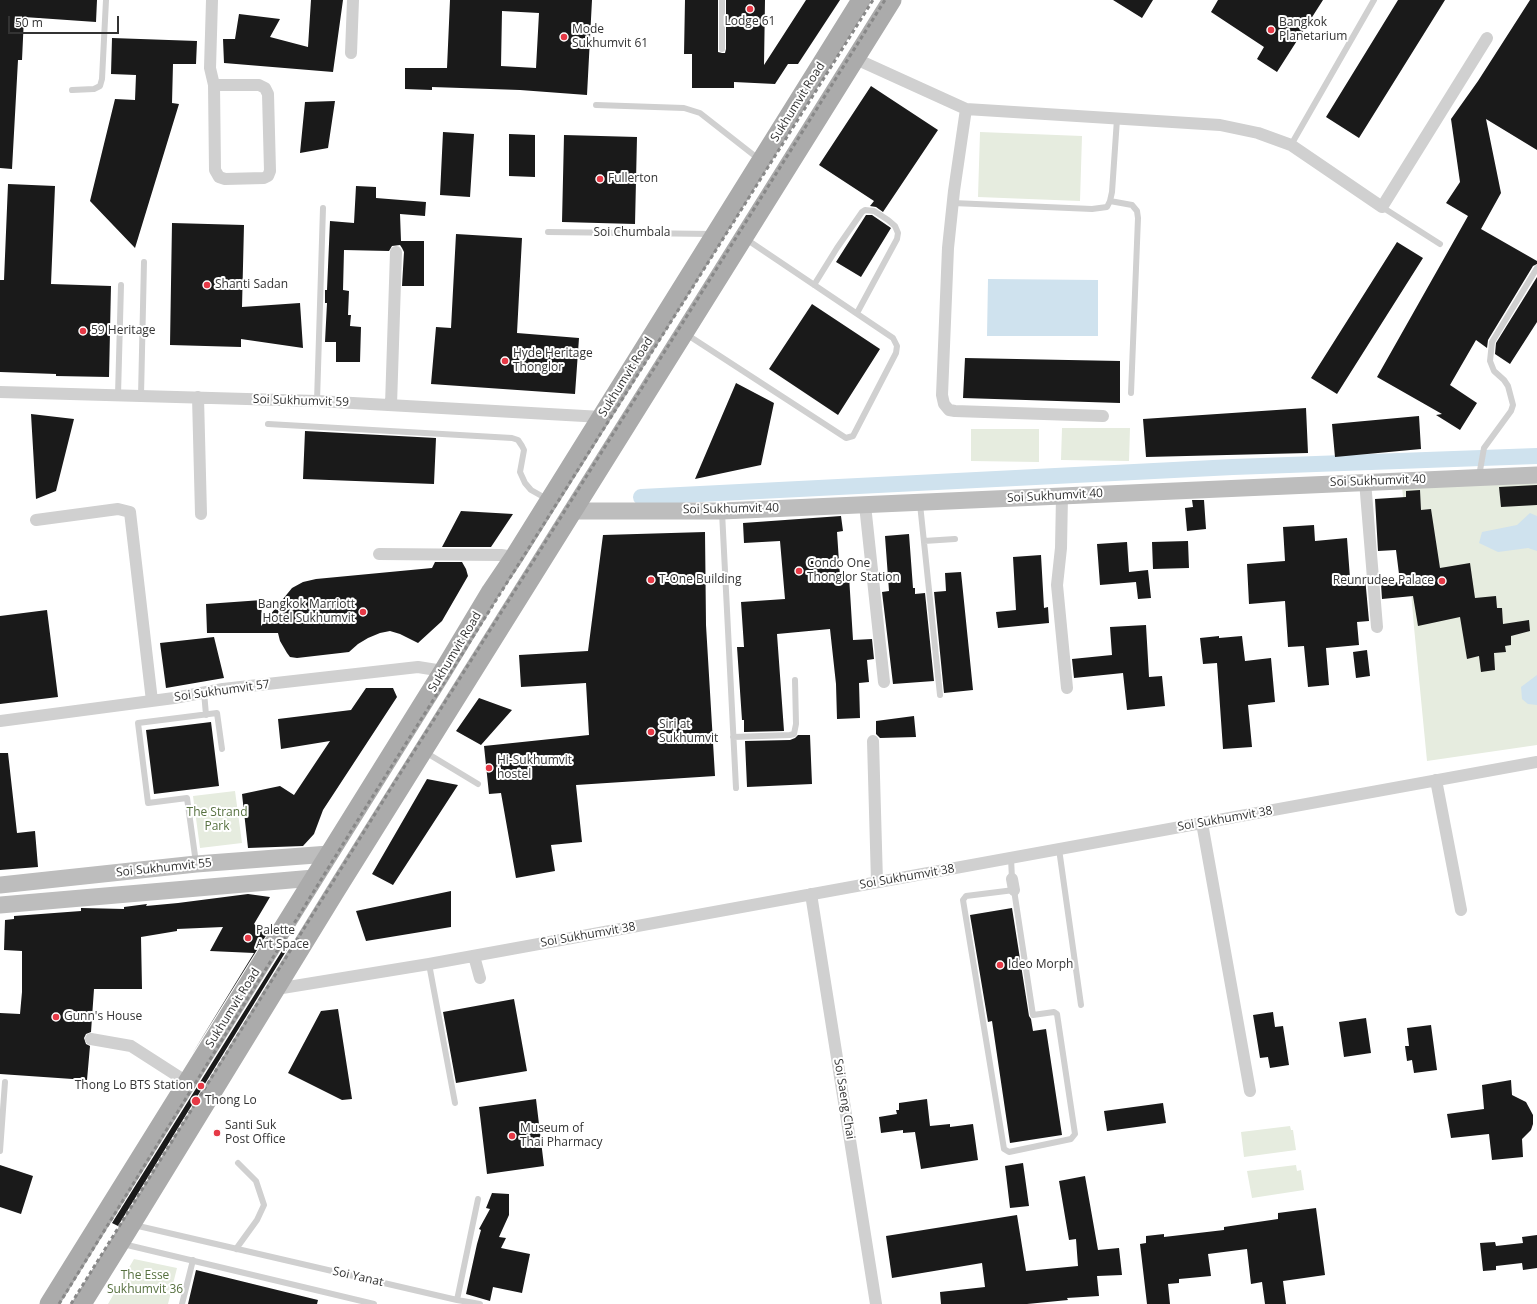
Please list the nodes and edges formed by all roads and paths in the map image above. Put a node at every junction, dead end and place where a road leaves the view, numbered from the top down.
1 (106, 0) edge
2 (212, 0) edge
3 (352, 0) edge
4 (722, 0) edge
5 (861, 0) edge
6 (1374, 0) edge
7 (891, 1) edge
8 (1487, 38) dead end
9 (722, 49) dead end
10 (351, 53) dead end
11 (856, 59) junction
12 (214, 85) junction
13 (72, 90) dead end
14 (596, 104) dead end
15 (966, 109) junction
16 (1117, 119) junction
17 (1291, 144) junction
18 (761, 161) junction
19 (1110, 201) junction
20 (952, 203) junction
21 (1382, 207) junction
22 (323, 208) dead end
23 (548, 232) dead end
24 (715, 234) junction
25 (744, 237) junction
26 (1440, 244) dead end
27 (396, 252) dead end
28 (144, 262) dead end
29 (1537, 268) edge
30 (814, 284) junction
31 (121, 285) dead end
32 (856, 313) junction
33 (685, 333) junction
34 (0, 392) edge
35 (1131, 393) dead end
36 (118, 395) junction
37 (141, 396) junction
38 (198, 397) junction
39 (317, 401) junction
40 (391, 405) junction
41 (1103, 416) dead end
42 (602, 417) junction
43 (268, 424) dead end
44 (1537, 475) edge
45 (1479, 476) junction
46 (1365, 482) junction
47 (1062, 496) junction
48 (550, 500) junction
49 (919, 502) junction
50 (866, 505) junction
51 (722, 510) junction
52 (572, 511) junction
53 (200, 514) dead end
54 (36, 520) dead end
55 (955, 539) dead end
56 (924, 541) junction
57 (379, 554) dead end
58 (514, 557) junction
59 (1377, 626) dead end
60 (444, 671) junction
61 (795, 680) dead end
62 (884, 682) dead end
63 (1067, 688) dead end
64 (204, 692) junction
65 (940, 695) dead end
66 (152, 701) junction
67 (206, 715) junction
68 (0, 721) edge
69 (734, 737) junction
70 (873, 741) dead end
71 (222, 749) dead end
72 (424, 751) junction
73 (1537, 762) edge
74 (1436, 780) junction
75 (478, 784) dead end
76 (736, 788) dead end
77 (1202, 823) junction
78 (1060, 849) junction
79 (329, 854) junction
80 (1011, 858) junction
81 (196, 864) junction
82 (352, 865) junction
83 (314, 878) junction
84 (877, 882) junction
85 (1013, 884) junction
86 (0, 885) edge
87 (335, 892) junction
88 (812, 894) junction
89 (0, 905) edge
90 (1461, 910) dead end
91 (474, 956) junction
92 (429, 964) junction
93 (480, 978) dead end
94 (276, 989) junction
95 (1081, 1005) dead end
96 (91, 1039) dead end
97 (5, 1082) dead end
98 (187, 1082) junction
99 (1250, 1091) dead end
100 (455, 1103) dead end
101 (0, 1151) edge
102 (238, 1163) dead end
103 (478, 1198) dead end
104 (131, 1224) junction
105 (120, 1243) junction
106 (236, 1249) junction
107 (193, 1260) junction
108 (457, 1300) junction
109 (49, 1304) edge
110 (82, 1304) edge
111 (182, 1304) edge
112 (374, 1304) edge
113 (480, 1304) edge
114 (876, 1304) edge

1 - 13 lane
2 - 12 street
3 - 10 street
4 - 9 lane
5 - 18 main road, Sukhumvit Road
6 - 17 lane
7 - 11 main road, Sukhumvit Road
8 - 21 street
11 - 15 street
11 - 25 main road, Sukhumvit Road
12 - 12 street
14 - 18 lane
15 - 16 street
15 - 20 street
16 - 17 street
16 - 19 lane
17 - 21 street
18 - 24 main road, Sukhumvit Road
19 - 20 lane
19 - 35 lane
20 - 41 street
21 - 26 lane
22 - 39 lane
23 - 24 lane, Soi Chumbala
24 - 42 main road, Sukhumvit Road
25 - 30 lane
25 - 33 main road, Sukhumvit Road
27 - 40 street
28 - 37 lane
29 - 45 lane
30 - 32 lane
30 - 32 lane
31 - 36 lane
32 - 33 lane
33 - 52 main road, Sukhumvit Road
34 - 36 street, Soi Sukhumvit 59
36 - 37 street, Soi Sukhumvit 59
37 - 38 street, Soi Sukhumvit 59
38 - 39 street, Soi Sukhumvit 59
38 - 53 street
39 - 40 street, Soi Sukhumvit 59
40 - 42 street, Soi Sukhumvit 59
42 - 48 main road, Sukhumvit Road
43 - 48 lane
44 - 45 street, Soi Sukhumvit 40
45 - 46 street, Soi Sukhumvit 40
46 - 47 street, Soi Sukhumvit 40
46 - 59 street
47 - 49 street, Soi Sukhumvit 40
47 - 63 street
48 - 52 main road
48 - 58 main road, Sukhumvit Road
49 - 50 street, Soi Sukhumvit 40
49 - 56 lane
50 - 51 street, Soi Sukhumvit 40
50 - 62 street
51 - 52 street, Soi Sukhumvit 40
51 - 69 lane
52 - 72 main road, Sukhumvit Road
54 - 66 street
55 - 56 lane
56 - 65 lane
57 - 58 street
58 - 60 main road, Sukhumvit Road
60 - 64 street, Soi Sukhumvit 57
60 - 79 main road, Sukhumvit Road
61 - 69 lane
64 - 66 street, Soi Sukhumvit 57
64 - 67 lane
66 - 68 street, Soi Sukhumvit 57
67 - 71 lane
67 - 81 lane
69 - 76 lane
70 - 84 street
72 - 75 lane
72 - 82 main road, Sukhumvit Road
73 - 74 street, Soi Sukhumvit 38
74 - 77 street, Soi Sukhumvit 38
74 - 90 street
77 - 78 street, Soi Sukhumvit 38
77 - 99 street
78 - 80 street, Soi Sukhumvit 38
78 - 95 lane
79 - 81 street, Soi Sukhumvit 55
79 - 82 main road
79 - 83 main road, Sukhumvit Road
80 - 84 street, Soi Sukhumvit 38
80 - 85 lane
81 - 86 street, Soi Sukhumvit 55
82 - 87 main road, Sukhumvit Road
83 - 87 main road
83 - 89 street, Soi Sukhumvit 55
83 - 98 main road, Sukhumvit Road
84 - 88 street, Soi Sukhumvit 38
85 - 85 lane
87 - 94 main road, Sukhumvit Road
88 - 91 street, Soi Sukhumvit 38
88 - 114 street, Soi Saeng Chai
91 - 92 street, Soi Sukhumvit 38
91 - 93 street
92 - 94 street, Soi Sukhumvit 38
92 - 100 lane
94 - 104 main road, Sukhumvit Road
96 - 98 street
97 - 101 lane
98 - 109 main road, Sukhumvit Road
102 - 106 lane
103 - 108 lane
104 - 105 main road, Sukhumvit Road
104 - 106 lane, Soi Yanat
105 - 107 lane
105 - 110 main road, Sukhumvit Road
106 - 108 lane, Soi Yanat
107 - 111 lane
107 - 112 lane
108 - 113 lane, Soi Yanat

